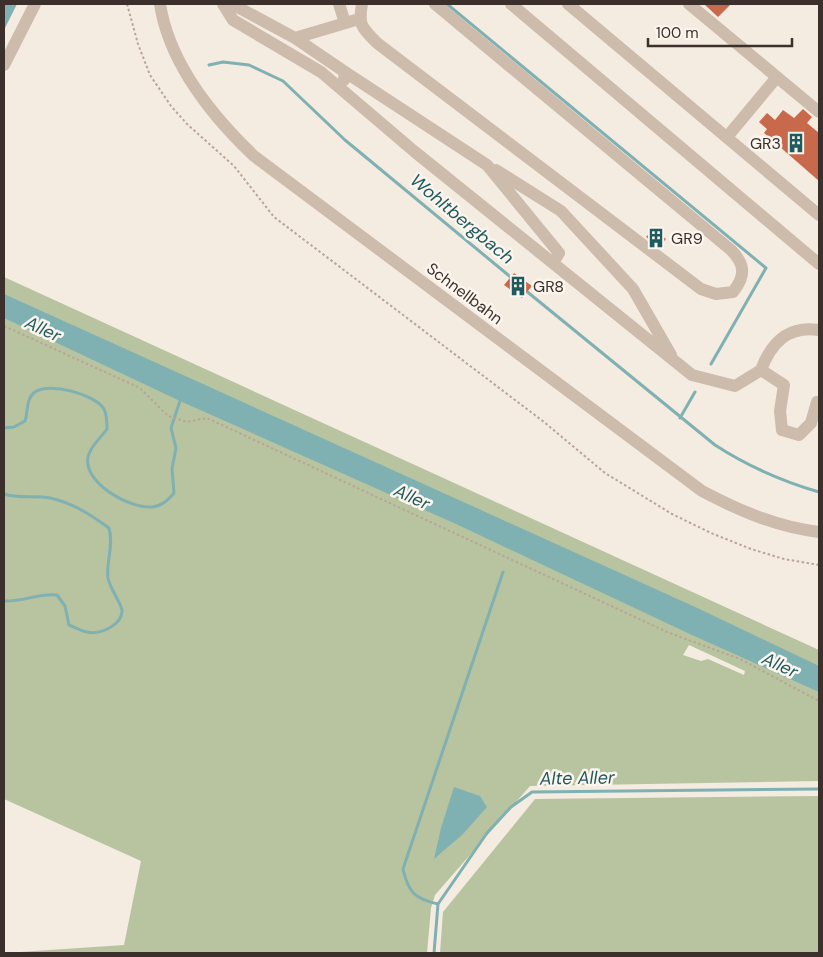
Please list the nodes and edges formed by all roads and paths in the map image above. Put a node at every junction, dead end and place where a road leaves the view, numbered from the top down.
1 (35, 4) edge
2 (127, 4) edge
3 (160, 4) edge
4 (223, 4) edge
5 (232, 4) edge
6 (339, 4) edge
7 (362, 4) edge
8 (435, 4) edge
9 (511, 4) edge
10 (568, 4) edge
11 (689, 4) edge
12 (359, 19) junction
13 (345, 23) junction
14 (295, 38) junction
15 (4, 65) edge
16 (345, 72) junction
17 (777, 77) junction
18 (343, 91) junction
19 (819, 112) edge
20 (726, 137) junction
21 (487, 165) junction
22 (819, 215) edge
23 (553, 263) junction
24 (819, 264) edge
25 (4, 326) edge
26 (819, 330) edge
27 (675, 362) junction
28 (761, 370) junction
29 (819, 402) edge
30 (819, 532) edge
31 (819, 564) edge
32 (819, 701) edge

1 - 15 street
2 - 31 path
3 - 30 street, Schnellbahn
4 - 18 street
5 - 14 street
6 - 13 street
7 - 12 street
8 - 12 street
9 - 24 street
10 - 20 street
11 - 17 street
12 - 13 street
13 - 14 street
14 - 16 street
16 - 18 street
16 - 21 street
17 - 19 street
17 - 20 street
18 - 23 street
20 - 22 street
21 - 23 street
21 - 27 street
23 - 27 street
25 - 32 path
26 - 28 street
27 - 28 street
28 - 29 street

